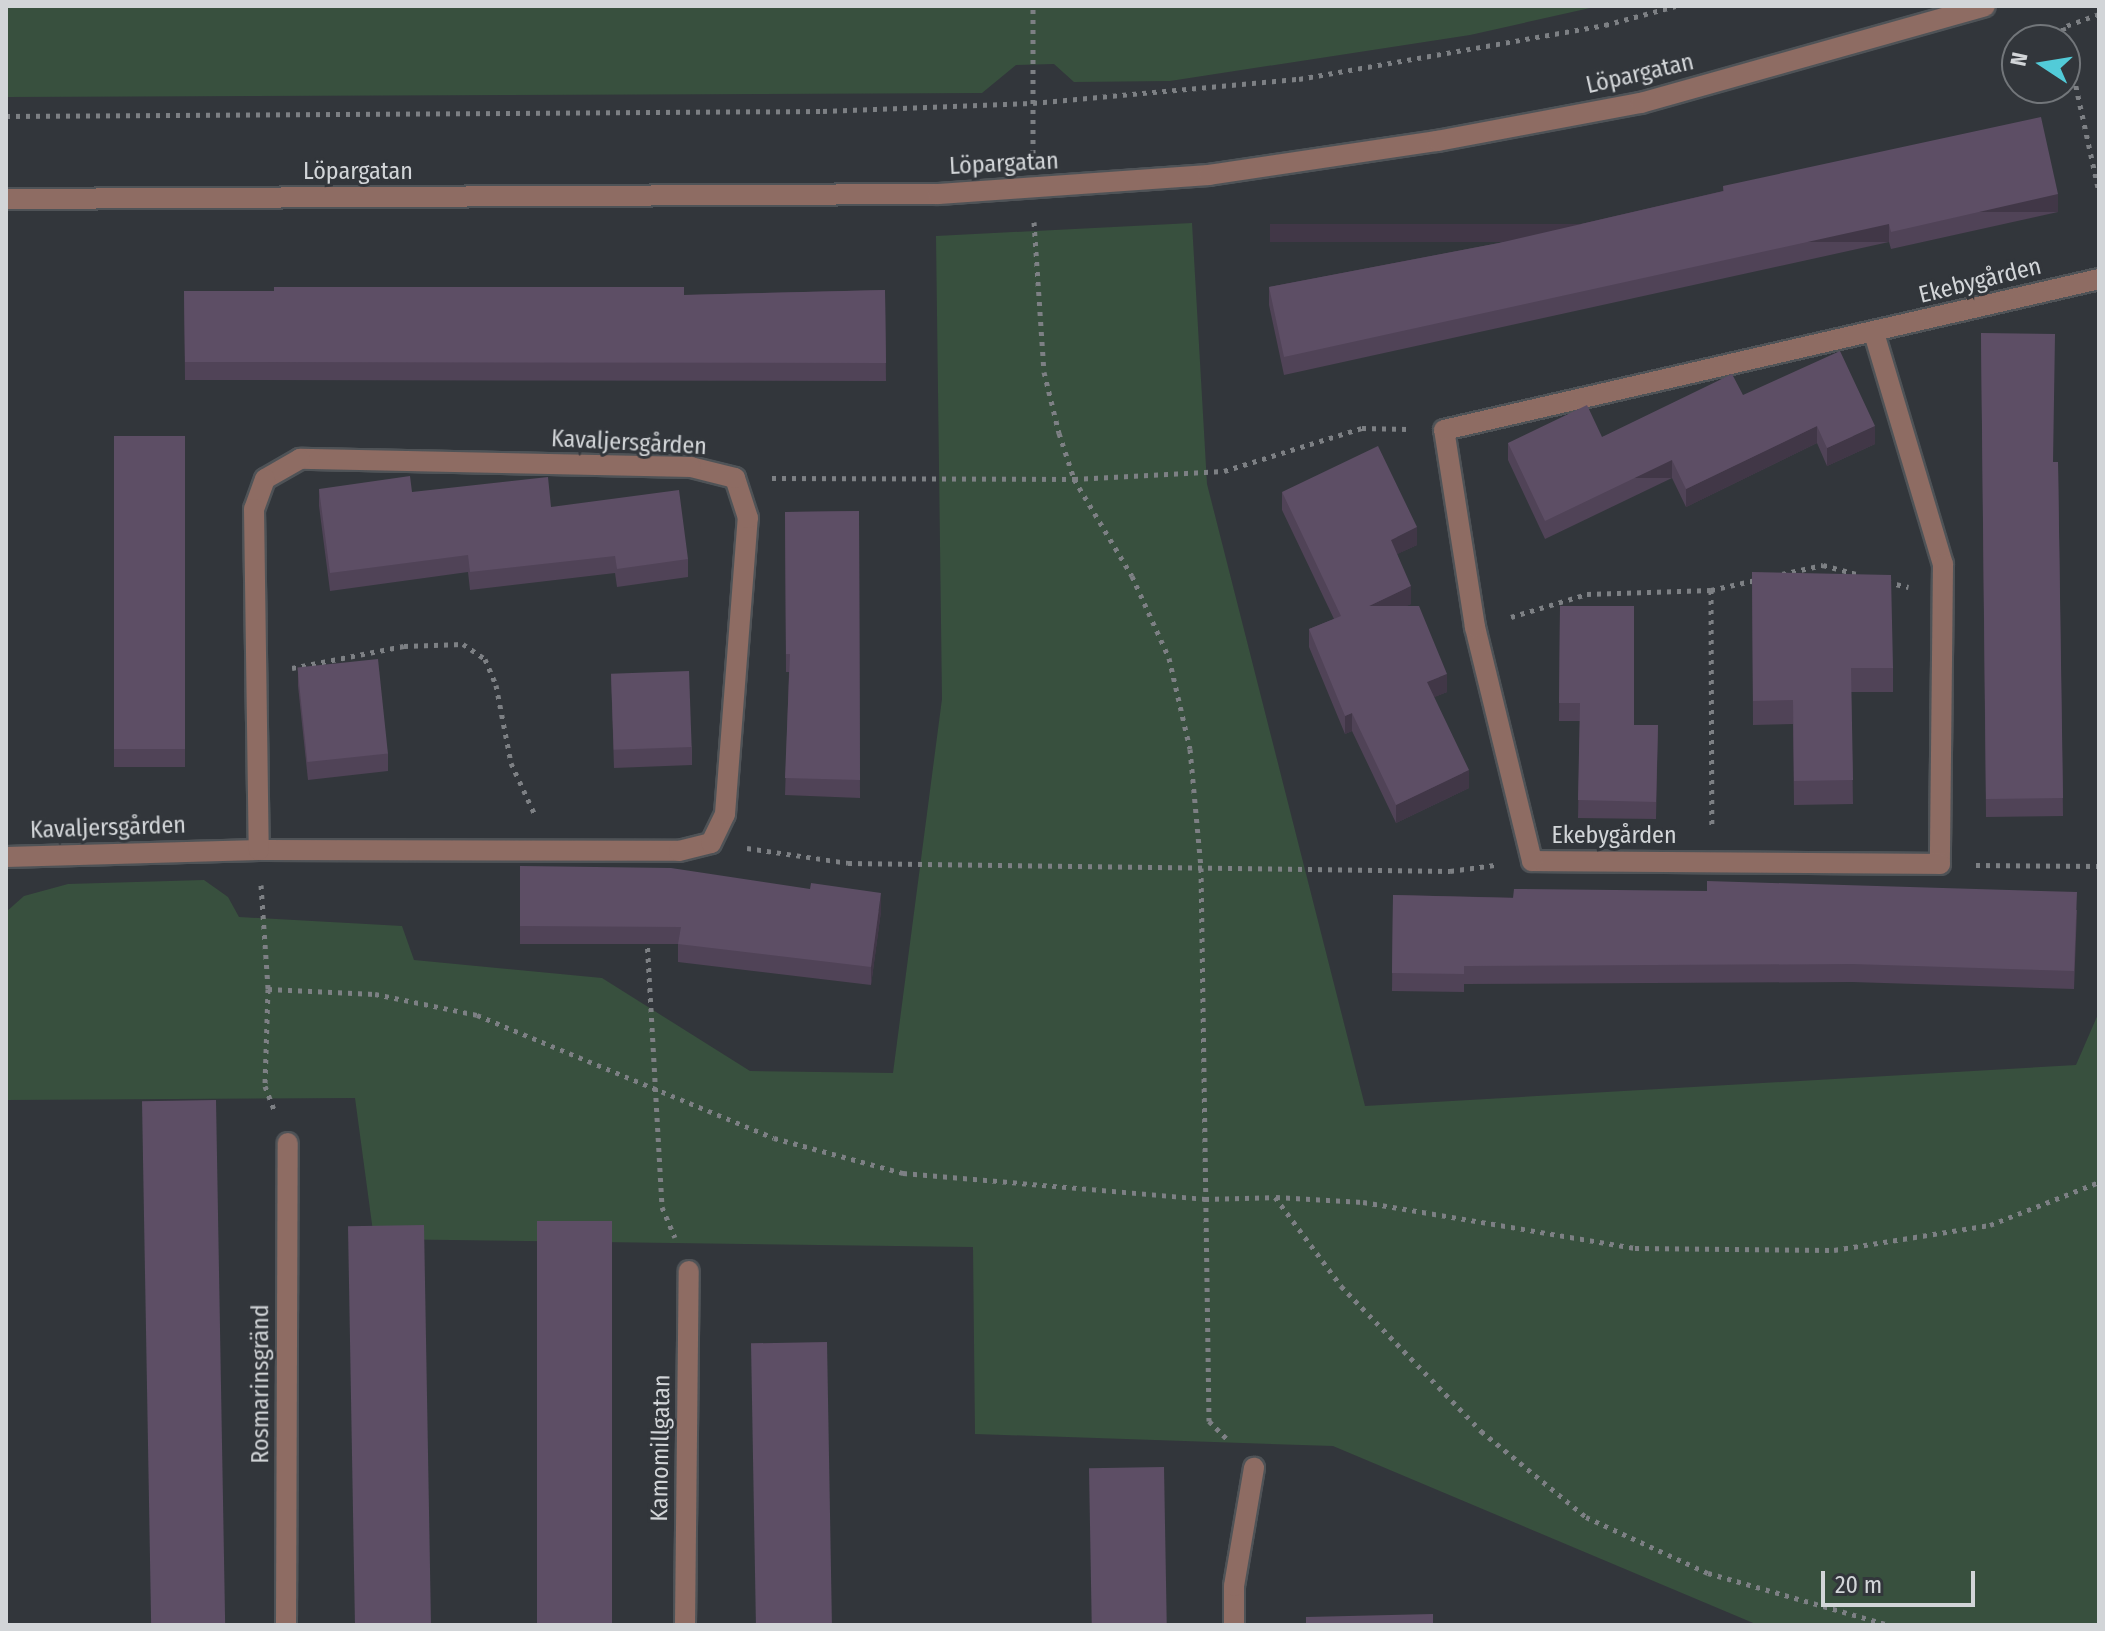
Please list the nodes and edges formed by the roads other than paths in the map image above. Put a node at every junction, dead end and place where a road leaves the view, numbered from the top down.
1 (1985, 6) edge
2 (6, 199) edge
3 (2099, 279) edge
4 (1874, 333) junction
5 (259, 850) junction
6 (6, 857) edge
7 (288, 1143) road end
8 (689, 1271) road end
9 (1254, 1468) road end
10 (286, 1625) edge
11 (685, 1625) edge
12 (1234, 1625) edge

1 - 2 street, Löpargatan
3 - 4 street, Ekebygården
4 - 4 street, Ekebygården
5 - 5 street, Kavaljersgården
5 - 6 street, Kavaljersgården
7 - 10 street, Rosmarinsgränd
8 - 11 street, Kamomillgatan
9 - 12 street

